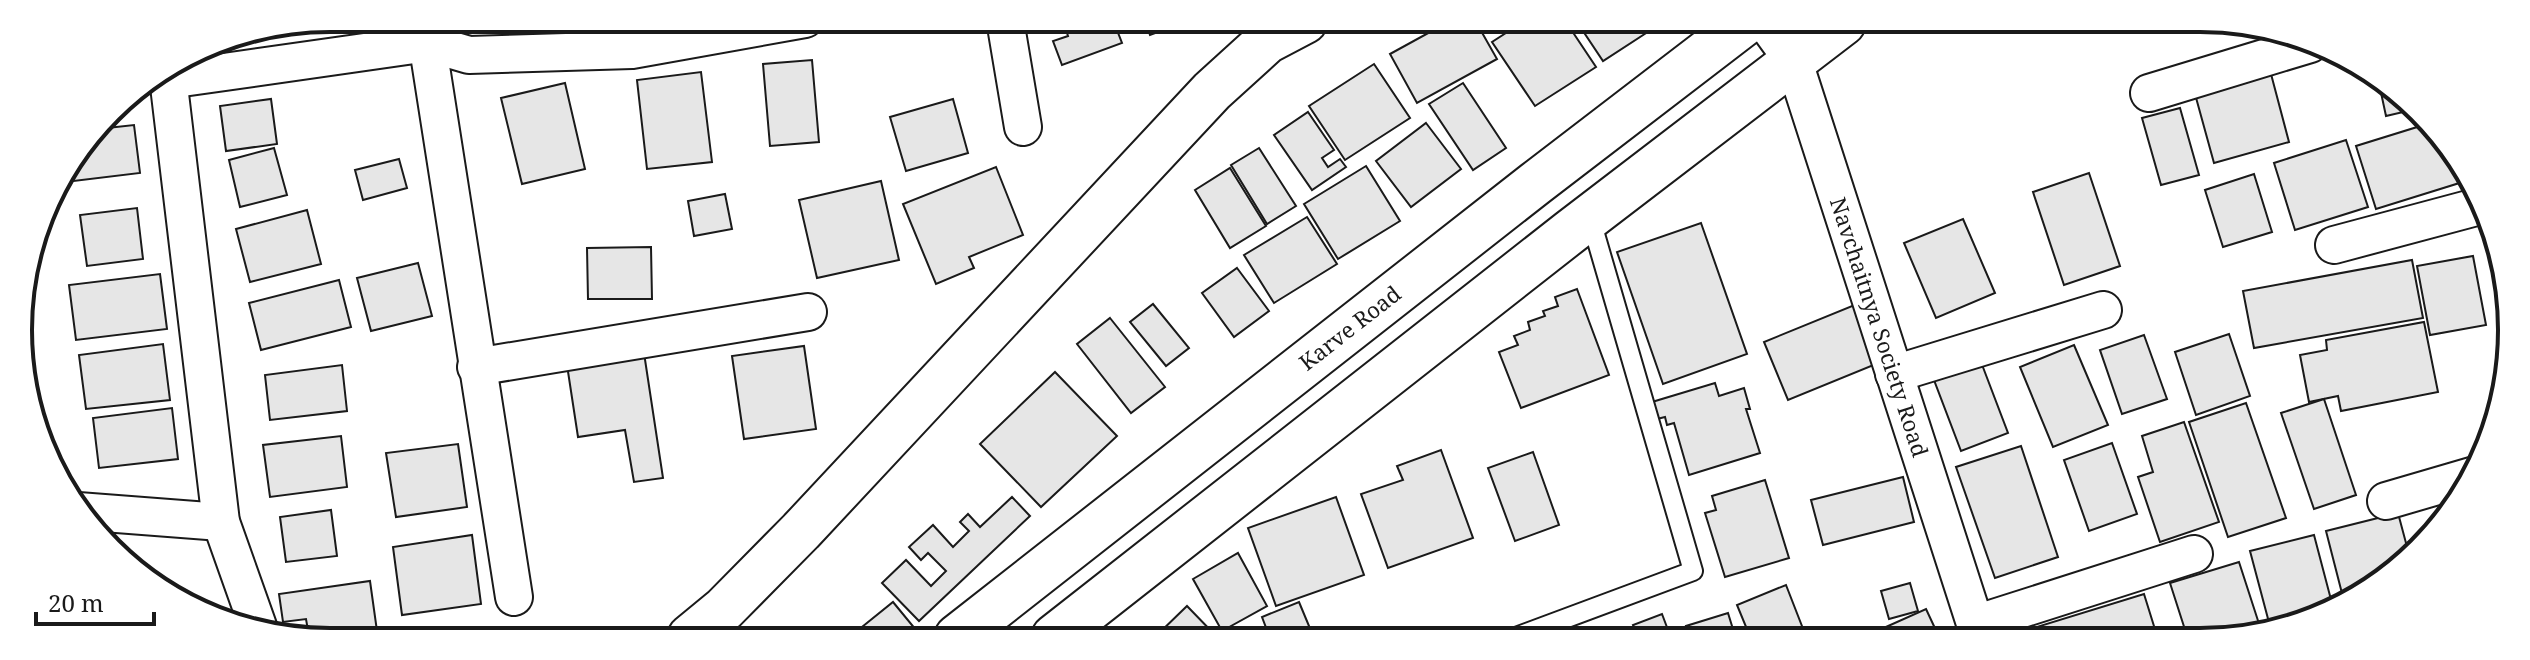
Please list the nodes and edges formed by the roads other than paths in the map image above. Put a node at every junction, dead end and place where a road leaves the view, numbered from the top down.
1 (413, 32) edge
2 (425, 32) edge
3 (429, 32) edge
4 (732, 32) edge
5 (1007, 32) edge
6 (1284, 32) edge
7 (1733, 32) edge
8 (1772, 32) edge
9 (1832, 32) edge
10 (2296, 48) edge
11 (1794, 62) junction
12 (182, 72) edge
13 (169, 79) edge
14 (2149, 93) dead end
15 (1023, 127) dead end
16 (2472, 208) edge
17 (1590, 217) junction
18 (2334, 245) dead end
19 (2103, 310) dead end
20 (808, 312) dead end
21 (476, 367) junction
22 (1894, 374) junction
23 (2457, 480) edge
24 (2386, 501) dead end
25 (95, 512) edge
26 (221, 522) junction
27 (2194, 554) dead end
28 (514, 597) dead end
29 (255, 618) edge
30 (701, 628) edge
31 (976, 628) edge
32 (1065, 628) edge
33 (1540, 628) edge
34 (1977, 628) edge
35 (1986, 628) edge

1 - 12 street
2 - 21 street
3 - 4 street
5 - 15 street
6 - 30 main road
7 - 31 main road, Karve Road
8 - 11 street, Navchaitnya Society Road
9 - 11 main road
10 - 14 street
11 - 17 main road
11 - 22 street, Navchaitnya Society Road
13 - 26 street
16 - 18 street
17 - 32 main road
17 - 33 lane
19 - 22 street
20 - 21 street
21 - 28 street
22 - 34 street, Navchaitnya Society Road
23 - 24 street
25 - 26 street
26 - 29 street
27 - 35 street

